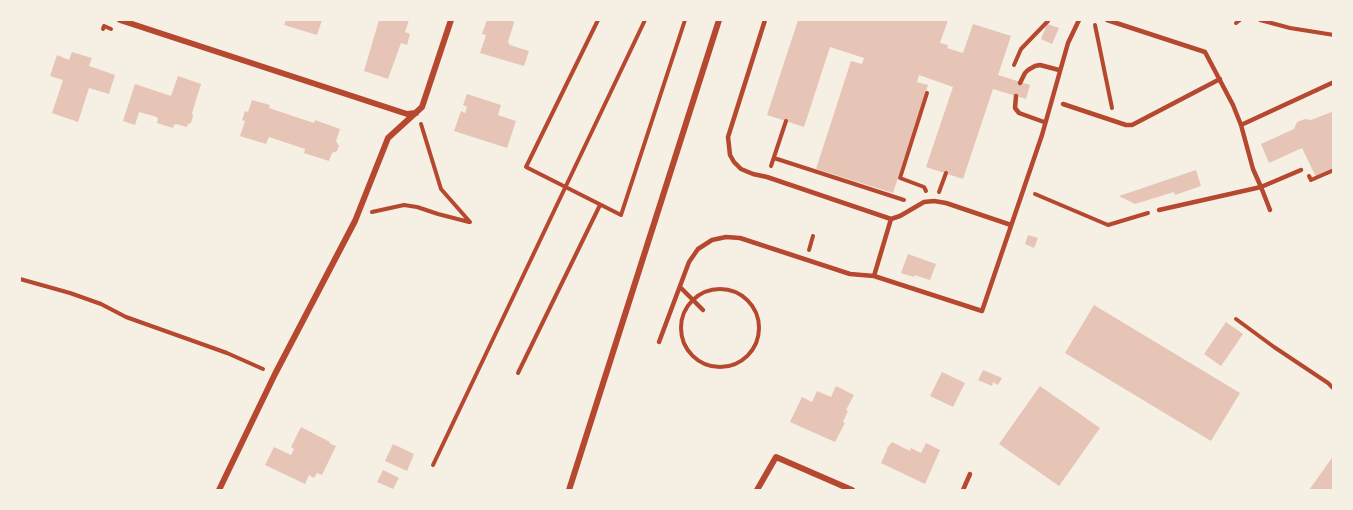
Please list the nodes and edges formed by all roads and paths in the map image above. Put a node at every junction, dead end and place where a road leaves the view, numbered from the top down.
1 (120, 20) edge
2 (451, 20) edge
3 (598, 20) edge
4 (645, 20) edge
5 (685, 20) edge
6 (719, 20) edge
7 (765, 20) edge
8 (1079, 20) edge
9 (1094, 20) edge
10 (1107, 20) edge
11 (1260, 20) edge
12 (1048, 21) dead end
13 (1334, 35) edge
14 (1012, 69) dead end
15 (1059, 70) junction
16 (1220, 79) junction
17 (1334, 82) edge
18 (1020, 83) dead end
19 (927, 93) dead end
20 (1016, 96) dead end
21 (1063, 104) dead end
22 (417, 112) junction
23 (786, 121) dead end
24 (1114, 121) junction
25 (1044, 122) junction
26 (1240, 125) junction
27 (774, 158) junction
28 (1303, 169) joint
29 (1334, 170) edge
30 (946, 173) dead end
31 (767, 177) junction
32 (565, 187) junction
33 (1262, 187) junction
34 (1023, 189) junction
35 (908, 201) dead end
36 (600, 205) junction
37 (1159, 210) joint
38 (1270, 210) dead end
39 (891, 219) junction
40 (355, 222) junction
41 (1011, 225) junction
42 (813, 236) dead end
43 (810, 246) dead end
44 (874, 276) junction
45 (20, 279) edge
46 (680, 287) junction
47 (693, 300) junction
48 (703, 310) dead end
49 (1236, 319) dead end
50 (659, 342) dead end
51 (518, 373) dead end
52 (275, 374) junction
53 (1334, 389) edge
54 (434, 465) dead end
55 (970, 474) dead end
56 (219, 490) edge
57 (569, 490) edge
58 (757, 490) edge
59 (852, 490) edge
60 (963, 490) edge

1 - 22 street
2 - 22 street
3 - 32 path
4 - 32 path
5 - 36 path
6 - 57 street
7 - 31 lane
8 - 15 lane
9 - 24 path
10 - 16 lane
11 - 13 path
12 - 14 path
15 - 18 lane
15 - 25 lane
16 - 24 lane
16 - 26 lane
17 - 26 lane
19 - 30 path
20 - 25 lane
21 - 24 lane
22 - 40 street
22 - 40 path
23 - 27 path
25 - 34 lane
26 - 33 lane
27 - 31 path
27 - 35 path
28 - 29 path
28 - 33 lane
31 - 39 lane
32 - 36 path
32 - 54 path
33 - 37 lane
33 - 38 lane
34 - 37 path
34 - 41 lane
36 - 51 path
39 - 41 lane
39 - 44 lane
40 - 52 street
41 - 44 lane
42 - 43 path
44 - 46 lane
45 - 52 path
46 - 47 lane
46 - 50 lane
47 - 47 path
47 - 48 lane
49 - 53 path
52 - 56 street
55 - 60 lane
58 - 59 street

